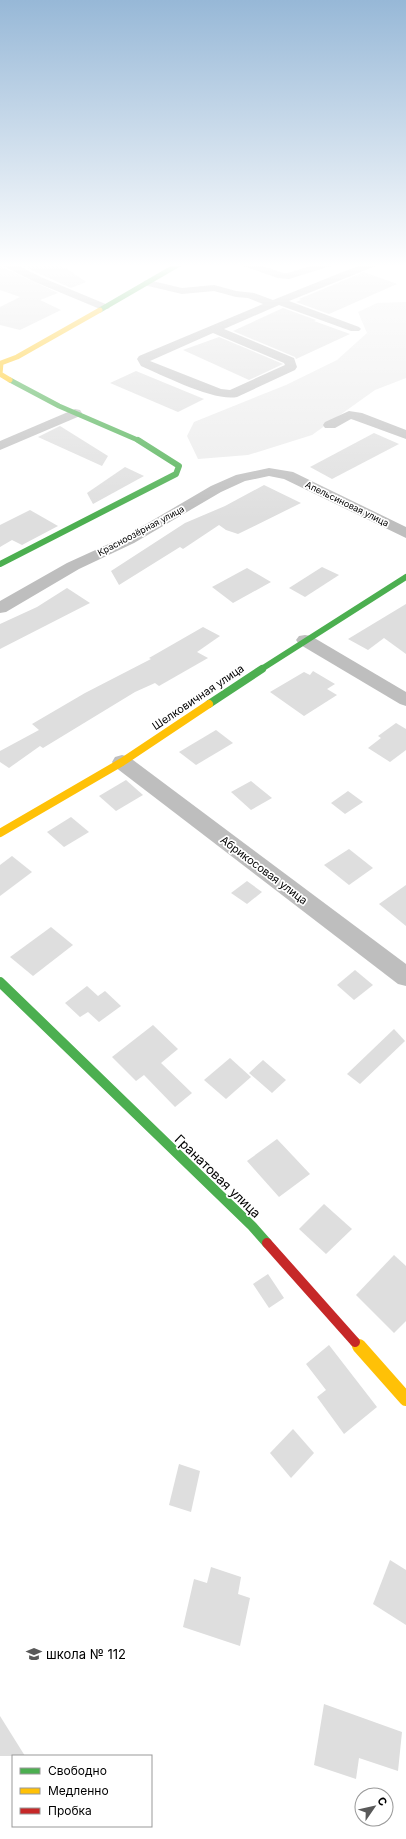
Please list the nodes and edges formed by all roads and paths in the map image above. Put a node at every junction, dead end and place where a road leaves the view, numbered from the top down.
1 (32, 349) edge
2 (167, 349) edge
3 (261, 349) edge
4 (0, 363) edge
5 (74, 413) junction
6 (330, 425) dead end
7 (406, 435) edge
8 (0, 446) edge
9 (288, 475) joint
10 (406, 534) edge
11 (0, 564) edge
12 (406, 577) edge
13 (0, 608) edge
14 (305, 640) junction
15 (406, 700) edge
16 (122, 762) junction
17 (0, 833) edge
18 (406, 977) edge
19 (0, 982) edge
20 (406, 1399) edge

1 - 4 street
2 - 3 street
4 - 5 street
5 - 8 street
5 - 11 street
6 - 7 street
9 - 10 street, Апельсиновая улица
9 - 13 street, Красноозёрная улица
12 - 14 street, Шелковичная улица
14 - 15 street
14 - 16 street, Шелковичная улица
16 - 17 street, Шелковичная улица
16 - 18 street, Абрикосовая улица
19 - 20 street, Гранатовая улица

